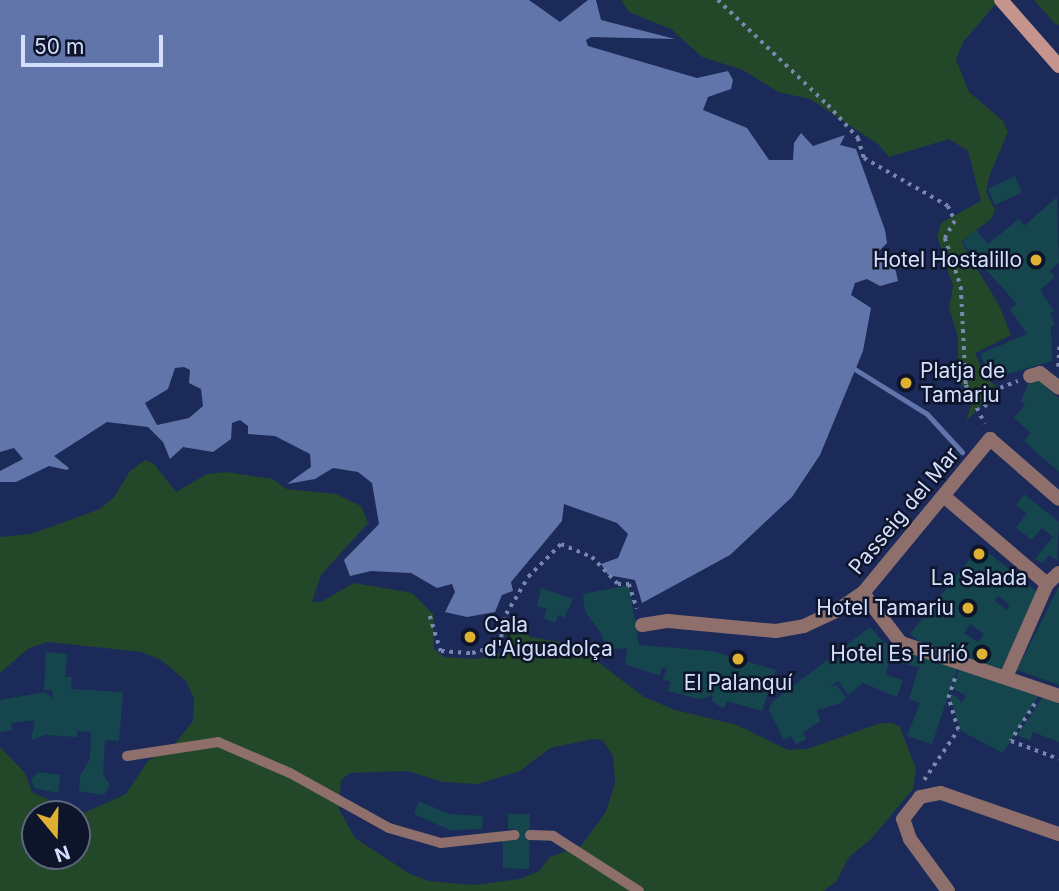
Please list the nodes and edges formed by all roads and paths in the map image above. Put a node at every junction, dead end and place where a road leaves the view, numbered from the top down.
1 (718, 0) edge
2 (1001, 0) edge
3 (1059, 66) edge
4 (1030, 376) joint
5 (1059, 388) edge
6 (984, 407) dead end
7 (990, 439) junction
8 (946, 498) junction
9 (1059, 499) edge
10 (1059, 573) edge
11 (1046, 584) junction
12 (863, 593) junction
13 (430, 616) dead end
14 (642, 625) joint
15 (961, 662) junction
16 (1006, 677) junction
17 (1044, 691) junction
18 (1059, 696) edge
19 (127, 756) dead end
20 (1059, 759) edge
21 (926, 796) junction
22 (1059, 834) edge
23 (515, 835) dead end
24 (530, 835) dead end
25 (639, 891) edge
26 (948, 891) edge

1 - 7 path
2 - 3 street
4 - 5 street
4 - 6 path
7 - 8 street, Passeig del Mar
7 - 9 street
8 - 11 street
8 - 12 street, Passeig del Mar
10 - 11 street
11 - 16 street
12 - 14 street, Passeig del Mar
12 - 15 street
13 - 14 path
15 - 16 street
15 - 21 path
16 - 17 street
17 - 18 street
17 - 20 path
19 - 23 lane
21 - 22 street
21 - 26 street
24 - 25 lane

